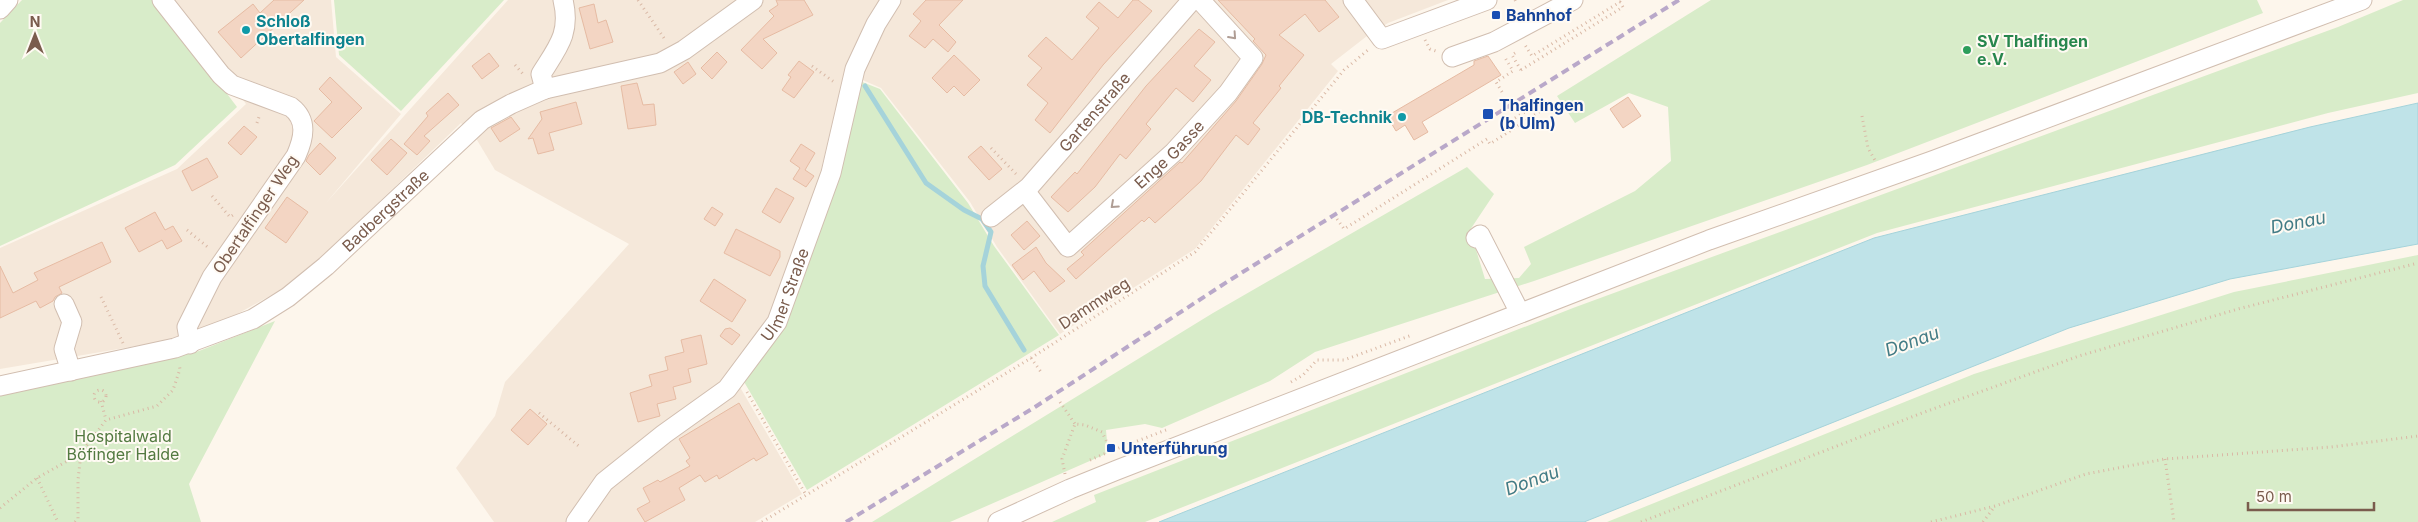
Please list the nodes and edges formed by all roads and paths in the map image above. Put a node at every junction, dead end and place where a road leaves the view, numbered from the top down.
1 (8, 0) edge
2 (162, 0) edge
3 (563, 0) edge
4 (638, 0) edge
5 (754, 0) edge
6 (891, 0) edge
7 (1192, 0) edge
8 (1200, 0) edge
9 (1353, 0) edge
10 (1487, 0) edge
11 (1573, 0) edge
12 (2362, 0) edge
13 (0, 9) edge
14 (1382, 39) junction
15 (669, 45) dead end
16 (1516, 52) dead end
17 (1503, 54) dead end
18 (1532, 56) dead end
19 (1452, 57) dead end
20 (515, 65) dead end
21 (812, 66) dead end
22 (519, 69) dead end
23 (545, 89) junction
24 (1502, 92) dead end
25 (849, 93) junction
26 (1862, 116) dead end
27 (1515, 118) dead end
28 (991, 148) dead end
29 (1877, 165) dead end
30 (1027, 189) junction
31 (991, 217) dead end
32 (1337, 219) dead end
33 (187, 230) dead end
34 (1476, 238) dead end
35 (226, 258) junction
36 (2418, 263) edge
37 (101, 297) dead end
38 (64, 304) dead end
39 (1520, 313) junction
40 (190, 344) junction
41 (127, 358) junction
42 (1031, 358) junction
43 (180, 369) dead end
44 (71, 371) junction
45 (1041, 372) dead end
46 (737, 375) junction
47 (0, 386) edge
48 (102, 401) dead end
49 (1060, 402) dead end
50 (540, 413) dead end
51 (106, 420) junction
52 (1075, 424) dead end
53 (2418, 436) edge
54 (581, 448) dead end
55 (81, 453) junction
56 (2164, 460) junction
57 (37, 478) junction
58 (806, 495) junction
59 (1995, 506) junction
60 (0, 508) edge
61 (58, 522) edge
62 (75, 522) edge
63 (576, 522) edge
64 (762, 522) edge
65 (998, 522) edge
66 (1641, 522) edge
67 (1931, 522) edge
68 (1983, 522) edge
69 (2174, 522) edge

1 - 13 street
2 - 35 street, Obertalfinger Weg
3 - 23 street
4 - 15 path
5 - 23 street, Badbergstraße
6 - 25 street, Ulmer Straße
7 - 30 street, Gartenstraße
8 -> 30 street, Enge Gasse
9 - 14 street
10 - 14 street
11 - 19 street
12 - 39 street
14 - 42 path, Dammweg
16 - 18 path
17 - 24 path
20 - 22 path
21 - 25 path
23 - 40 street, Badbergstraße
25 - 46 street, Ulmer Straße
26 - 29 path
27 - 32 path
28 - 30 path
30 - 31 street, Gartenstraße
33 - 35 path
34 - 39 street
35 - 40 street, Obertalfinger Weg
36 - 66 path
37 - 41 path
38 - 44 street
39 - 65 street
40 - 41 street, Badbergstraße
41 - 44 street, Badbergstraße
42 - 45 path
42 - 58 path, Dammweg
43 - 51 path
44 - 47 street, Badbergstraße
46 - 58 path
46 - 63 street, Ulmer Straße
48 - 51 path
49 - 52 path
50 - 54 path
51 - 55 path
53 - 56 path
55 - 57 path
55 - 62 path
56 - 59 path
56 - 69 path
57 - 60 path
57 - 61 path
58 - 64 path, Dammweg
59 - 67 path
59 - 68 path

